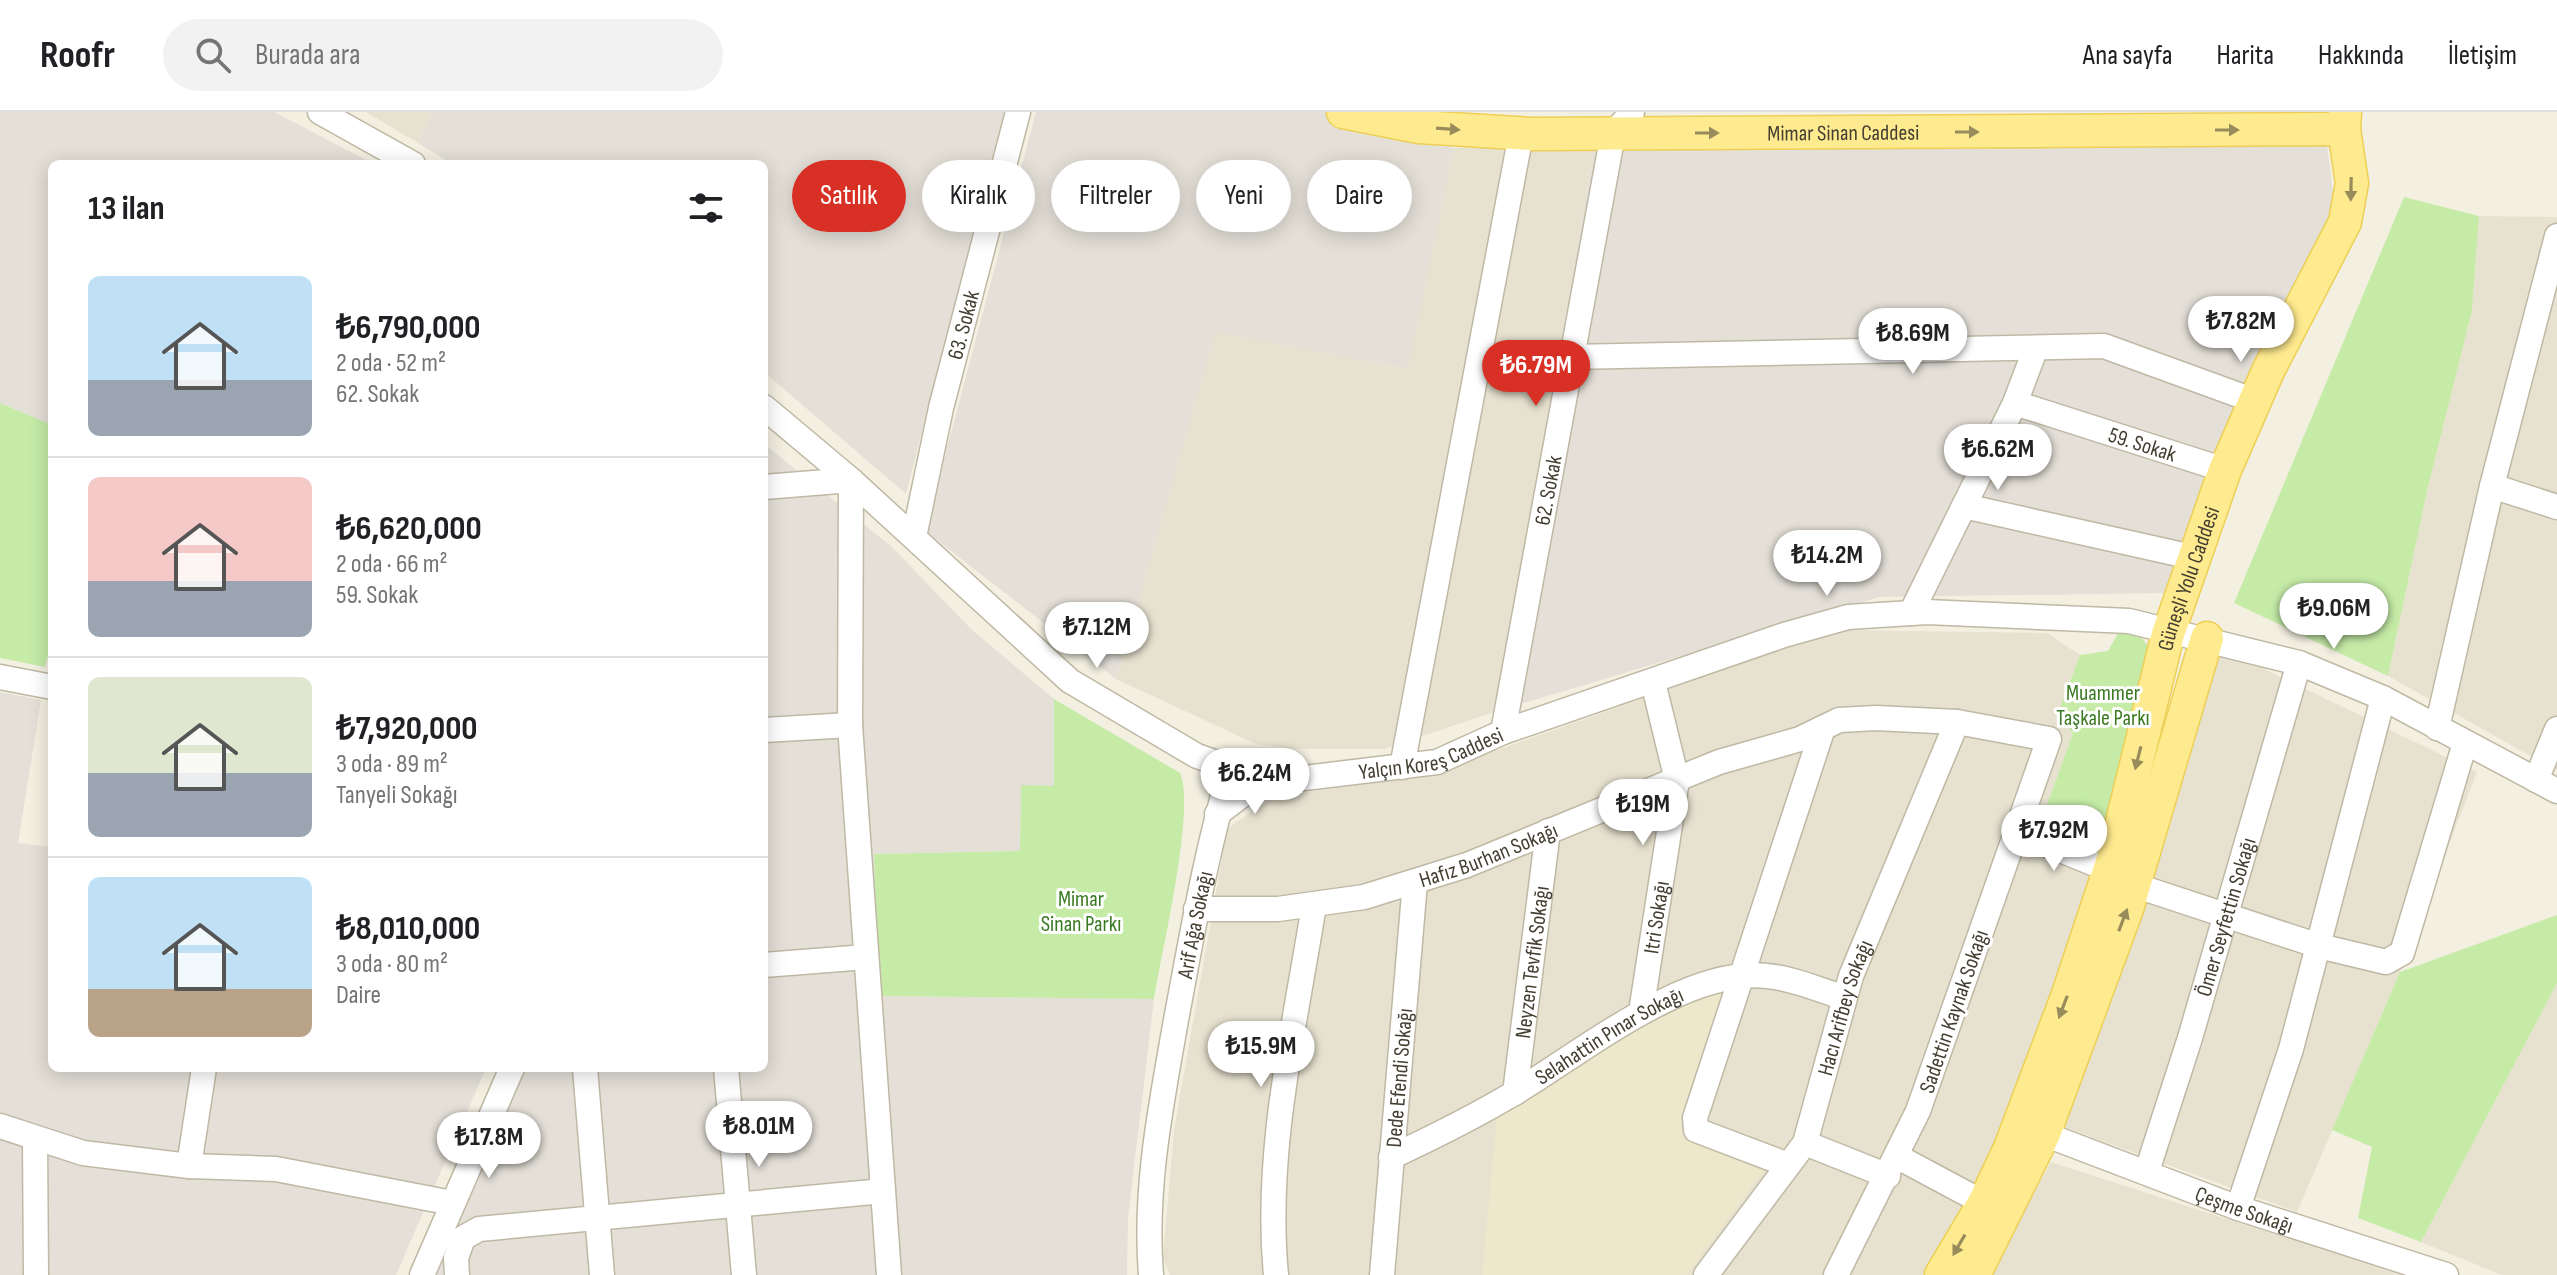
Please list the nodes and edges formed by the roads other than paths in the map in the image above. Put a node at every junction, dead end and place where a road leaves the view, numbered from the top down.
1 (320, 112) edge
2 (1018, 112) edge
3 (1343, 112) edge
4 (2345, 120) edge
5 (1622, 123) edge
6 (1521, 134) junction
7 (406, 160) edge
8 (2557, 236) edge
9 (2035, 350) junction
10 (1570, 357) junction
11 (2255, 401) junction
12 (2015, 403) junction
13 (768, 410) edge
14 (2225, 470) junction
15 (851, 480) junction
16 (2492, 486) junction
17 (768, 487) edge
18 (1964, 506) junction
19 (2557, 507) edge
20 (914, 537) junction
21 (2192, 557) junction
22 (1911, 613) junction
23 (2170, 628) junction
24 (2207, 638) junction
25 (2299, 663) junction
26 (0, 677) edge
27 (1653, 682) junction
28 (48, 686) edge
29 (2383, 698) junction
30 (1957, 722) junction
31 (850, 725) junction
32 (1823, 728) junction
33 (2437, 728) junction
34 (2557, 729) edge
35 (768, 730) edge
36 (1503, 732) junction
37 (2049, 739) joint
38 (2465, 743) junction
39 (1197, 756) junction
40 (1402, 767) junction
41 (1231, 768) junction
42 (1677, 780) junction
43 (1271, 782) junction
44 (2546, 786) edge
45 (1217, 814) junction
46 (1548, 831) junction
47 (2016, 832) junction
48 (2122, 877) junction
49 (1415, 882) junction
50 (1314, 905) junction
51 (1196, 909) junction
52 (2225, 915) junction
53 (2319, 946) junction
54 (866, 957) junction
55 (768, 965) edge
56 (1739, 977) junction
57 (1843, 997) junction
58 (1641, 1012) junction
59 (203, 1072) edge
60 (510, 1072) edge
61 (585, 1072) edge
62 (726, 1072) edge
63 (1515, 1093) junction
64 (0, 1126) edge
65 (2044, 1134) junction
66 (35, 1140) junction
67 (1805, 1143) junction
68 (1391, 1157) junction
69 (1788, 1165) junction
70 (189, 1166) junction
71 (1893, 1167) junction
72 (2147, 1171) junction
73 (883, 1191) junction
74 (452, 1203) junction
75 (1984, 1203) junction
76 (738, 1205) junction
77 (2238, 1208) junction
78 (598, 1218) junction
79 (36, 1275) edge
80 (422, 1275) edge
81 (457, 1275) edge
82 (602, 1275) edge
83 (744, 1275) edge
84 (889, 1275) edge
85 (1151, 1275) edge
86 (1276, 1275) edge
87 (1382, 1275) edge
88 (1706, 1275) edge
89 (1836, 1275) edge
90 (1941, 1275) edge
91 (1974, 1275) edge
92 (2446, 1275) edge

1 - 7 street
2 - 20 street, 63. Sokak
3 -> 6 main road, Mimar Sinan Caddesi
5 -> 4 main road, Mimar Sinan Caddesi
4 -> 11 main road, Güneşli Yolu Caddesi
5 - 6 main road, Mimar Sinan Caddesi
5 - 10 street, 62. Sokak
6 - 40 street
8 - 16 street
9 - 10 street
9 - 11 street
9 - 12 street
10 - 36 street, 62. Sokak
11 - 14 main road, Güneşli Yolu Caddesi
12 - 14 street, 59. Sokak
12 - 18 street
13 - 15 street, Yalçın Koreş Caddesi
14 - 21 main road, Güneşli Yolu Caddesi
15 - 17 street
15 - 20 street, Yalçın Koreş Caddesi
15 - 31 street
16 - 19 street
16 - 33 street
18 - 21 street
18 - 22 street
20 - 39 street, Yalçın Koreş Caddesi
21 - 23 main road, Güneşli Yolu Caddesi
22 - 23 street, Yalçın Koreş Caddesi
22 - 27 street, Yalçın Koreş Caddesi
23 - 24 street, Yalçın Koreş Caddesi
23 -> 48 main road, Güneşli Yolu Caddesi
24 - 25 street, Yalçın Koreş Caddesi
24 - 48 main road, Güneşli Yolu Caddesi
25 - 29 street, Yalçın Koreş Caddesi
25 - 52 street, Ömer Seyfettin Sokağı
26 - 28 street
27 - 36 street, Yalçın Koreş Caddesi
27 - 42 street, Itri Sokağı
29 - 33 street, Yalçın Koreş Caddesi
29 - 53 street
30 - 32 street, Hafız Burhan Sokağı
30 - 37 street, Hafız Burhan Sokağı
30 - 57 street, Hacı Arifbey Sokağı
31 - 35 street
31 - 54 street
32 - 42 street, Hafız Burhan Sokağı
32 - 56 street
33 - 38 street, Yalçın Koreş Caddesi
34 - 44 street
36 - 40 street, Yalçın Koreş Caddesi
37 - 47 street, Sadettin Kaynak Sokağı
38 - 44 street, Yalçın Koreş Caddesi
38 - 53 street
39 - 41 street, Yalçın Koreş Caddesi
39 - 45 street
40 - 43 street, Yalçın Koreş Caddesi
41 - 43 street, Yalçın Koreş Caddesi
41 - 45 street, Arif Ağa Sokağı
42 - 46 street, Hafız Burhan Sokağı
42 - 58 street, Itri Sokağı
43 - 45 street
45 - 51 street, Arif Ağa Sokağı
46 - 49 street, Hafız Burhan Sokağı
46 - 63 street, Neyzen Tevfik Sokağı
47 - 48 street
47 - 71 street, Sadettin Kaynak Sokağı
48 - 52 street
65 -> 48 main road, Güneşli Yolu Caddesi
48 -> 75 main road, Güneşli Yolu Caddesi
49 - 50 street, Hafız Burhan Sokağı
49 - 68 street, Dede Efendi Sokağı
50 - 51 street, Hafız Burhan Sokağı
50 - 86 street
51 - 85 street, Arif Ağa Sokağı
52 - 53 street
52 - 72 street, Ömer Seyfettin Sokağı
53 - 77 street
54 - 55 street
54 - 73 street
56 - 57 street, Selahattin Pınar Sokağı
56 - 58 street, Selahattin Pınar Sokağı
56 - 69 street
57 - 67 street, Hacı Arifbey Sokağı
58 - 63 street, Selahattin Pınar Sokağı
59 - 70 street
60 - 74 street
61 - 78 street
62 - 76 street
63 - 68 street, Selahattin Pınar Sokağı
64 - 66 street
65 - 72 street, Çeşme Sokağı
65 - 91 main road, Güneşli Yolu Caddesi
66 - 70 street
66 - 79 street
67 - 69 street, Hacı Arifbey Sokağı
67 - 71 street
68 - 87 street, Dede Efendi Sokağı
69 - 88 street, Hacı Arifbey Sokağı
70 - 74 street
71 - 75 street
71 - 89 street, Sadettin Kaynak Sokağı
72 - 77 street, Çeşme Sokağı
73 - 76 street
73 - 84 street
74 - 80 street
75 -> 90 main road, Güneşli Yolu Caddesi
76 - 78 street
76 - 83 street
77 - 92 street, Çeşme Sokağı
78 - 81 street
78 - 82 street

